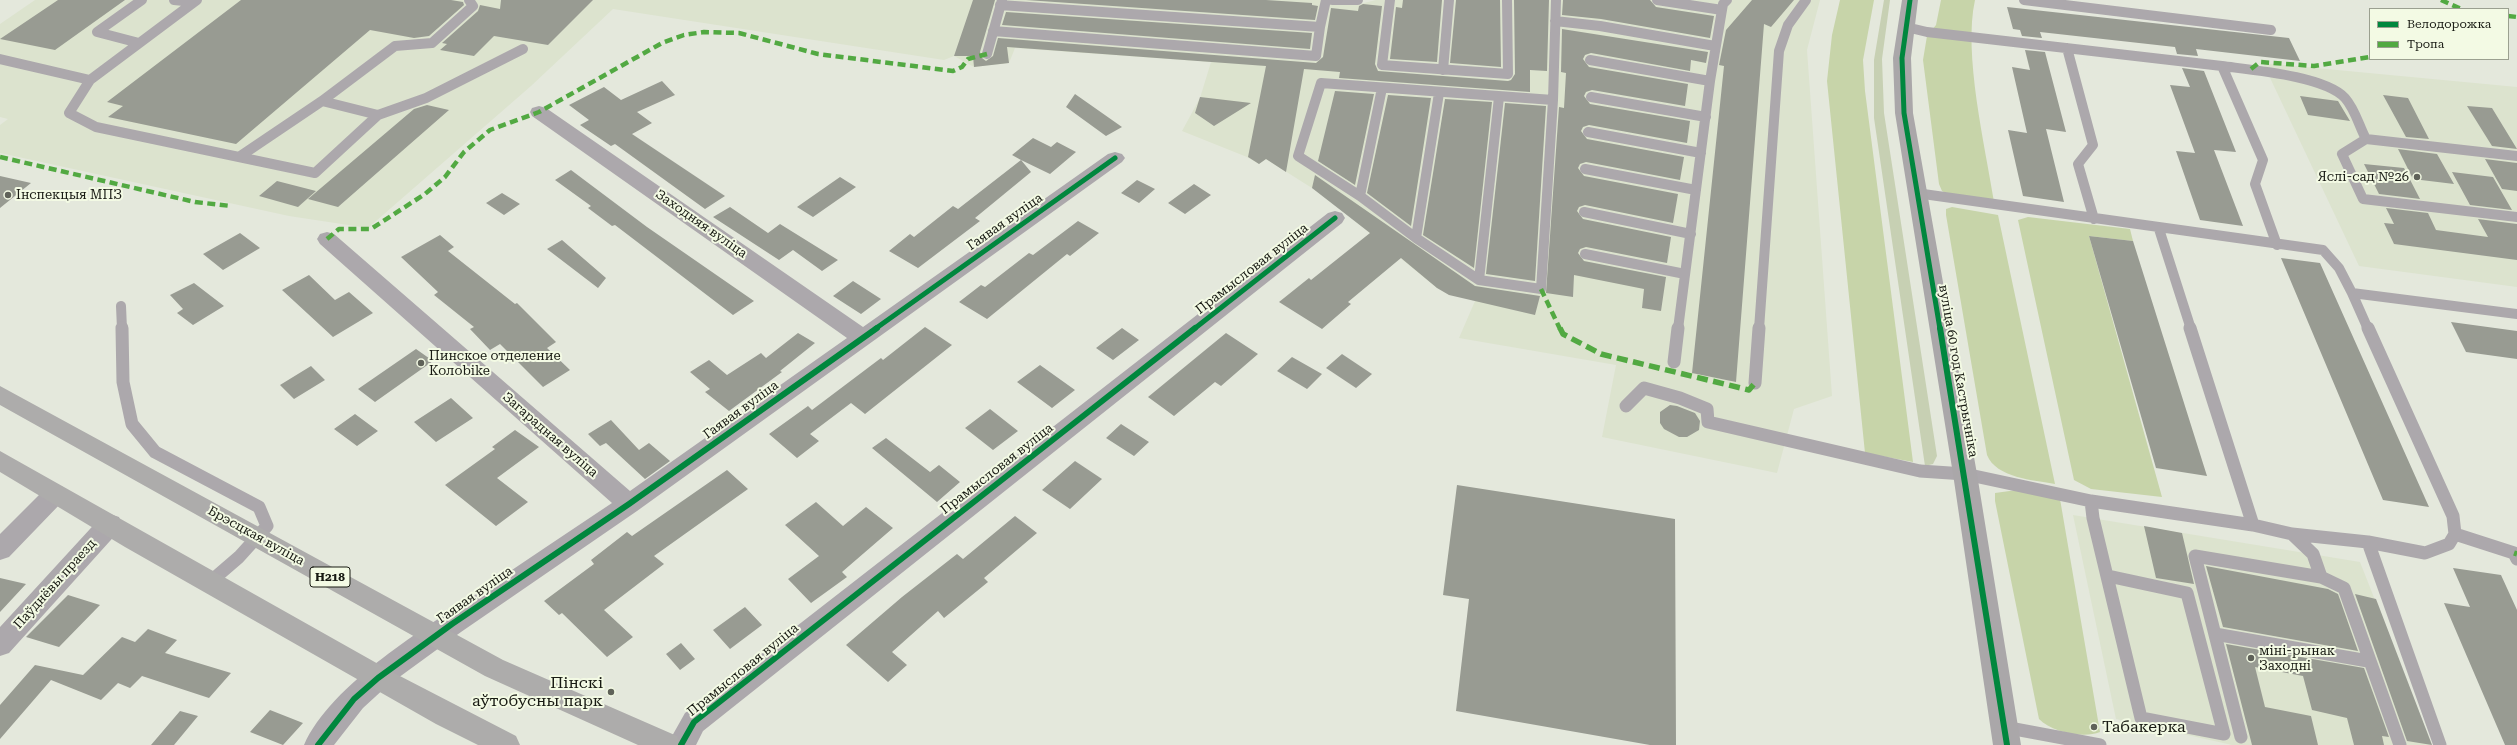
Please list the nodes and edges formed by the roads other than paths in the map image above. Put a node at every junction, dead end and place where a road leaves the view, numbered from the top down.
1 (142, 0) edge
2 (174, 0) edge
3 (469, 0) edge
4 (1326, 0) edge
5 (1332, 0) edge
6 (1390, 0) edge
7 (1449, 0) edge
8 (1507, 0) edge
9 (1556, 0) edge
10 (1656, 0) edge
11 (1727, 0) edge
12 (1806, 0) edge
13 (1910, 0) edge
14 (2024, 0) edge
15 (196, 1) edge
16 (1355, 1) edge
17 (1001, 2) edge
18 (1722, 10) junction
19 (1555, 21) junction
20 (1320, 27) junction
21 (1906, 27) junction
22 (2271, 30) dead end
23 (993, 31) junction
24 (139, 44) junction
25 (1715, 46) junction
26 (2067, 48) junction
27 (523, 49) dead end
28 (988, 54) dead end
29 (0, 59) edge
30 (1590, 60) dead end
31 (2222, 66) junction
32 (1443, 70) junction
33 (90, 80) junction
34 (1710, 81) junction
35 (1382, 88) junction
36 (1440, 93) junction
37 (1499, 97) junction
38 (1591, 97) dead end
39 (1552, 100) junction
40 (322, 101) junction
41 (539, 112) dead end
42 (378, 115) junction
43 (1706, 117) junction
44 (1588, 132) dead end
45 (2366, 139) junction
46 (1701, 153) junction
47 (2517, 156) edge
48 (239, 157) junction
49 (1115, 158) dead end
50 (1585, 169) dead end
51 (1696, 190) junction
52 (1916, 193) junction
53 (1360, 196) junction
54 (1584, 212) dead end
55 (2517, 217) edge
56 (1335, 218) dead end
57 (2094, 219) junction
58 (2159, 229) junction
59 (1691, 234) junction
60 (1416, 238) junction
61 (327, 239) dead end
62 (2277, 245) junction
63 (1585, 254) dead end
64 (1686, 274) junction
65 (1479, 280) junction
66 (2352, 293) junction
67 (121, 306) dead end
68 (2517, 314) edge
69 (862, 337) junction
70 (1674, 362) dead end
71 (1755, 383) dead end
72 (0, 395) edge
73 (1626, 406) dead end
74 (0, 460) edge
75 (1965, 474) junction
76 (55, 494) junction
77 (2091, 501) junction
78 (629, 504) junction
79 (110, 524) junction
80 (2253, 525) junction
81 (2292, 534) junction
82 (2455, 534) junction
83 (257, 537) junction
84 (2368, 542) junction
85 (0, 550) edge
86 (2517, 559) edge
87 (2108, 576) junction
88 (2321, 577) junction
89 (210, 582) junction
90 (2215, 634) junction
91 (436, 636) junction
92 (0, 645) edge
93 (2368, 661) junction
94 (378, 678) junction
95 (2006, 736) edge
96 (2241, 737) dead end
97 (318, 745) edge
98 (506, 745) edge
99 (667, 745) edge
100 (681, 745) edge
101 (2100, 745) edge
102 (2400, 745) edge
103 (2440, 745) edge

1 - 24 lane
2 - 15 lane
3 - 40 lane
4 - 20 lane
5 - 16 lane
6 - 32 lane
7 - 32 lane
8 - 32 lane
9 - 19 lane
10 - 18 lane
11 - 18 lane
12 - 71 lane
13 - 21 street, вуліца 60 год Кастрычніка
14 - 22 lane
15 - 24 lane
17 - 20 lane
17 - 23 lane
18 - 25 lane
19 - 25 lane
19 - 39 lane
20 - 23 lane
21 - 26 lane
21 - 52 street, вуліца 60 год Кастрычніка
23 - 28 lane
24 - 33 lane
25 - 34 lane
26 - 31 lane
26 - 57 lane
27 - 42 lane
29 - 33 lane
30 - 34 lane
31 - 45 lane
31 - 62 lane
33 - 48 lane
34 - 43 lane
35 - 36 lane
35 - 53 lane
35 - 53 lane
36 - 37 lane
36 - 60 lane
37 - 39 lane
37 - 65 lane
38 - 43 lane
39 - 65 lane
40 - 42 lane
40 - 48 lane
41 - 69 street, Заходняя вуліца
42 - 48 lane
43 - 46 lane
44 - 46 lane
45 - 47 lane
45 - 55 lane
46 - 51 lane
49 - 69 street, Гаявая вуліца
50 - 51 lane
51 - 59 lane
52 - 57 lane
52 - 75 street, вуліца 60 год Кастрычніка
53 - 60 lane
54 - 59 lane
56 - 100 street, Прамысловая вуліца
57 - 58 lane
58 - 62 lane
58 - 80 lane
59 - 64 lane
60 - 65 lane
61 - 78 street, Загарадная вуліца
62 - 66 lane
63 - 64 lane
64 - 70 lane
66 - 68 lane
66 - 82 lane
67 - 83 lane
69 - 78 street, Гаявая вуліца
72 - 83 main road, Брэсцкая вуліца / Н218
73 - 75 lane
74 - 76 main road
75 - 77 lane
75 - 95 street, вуліца 60 год Кастрычніка
76 - 79 main road
76 - 85 street
77 - 80 lane
77 - 87 lane
78 - 91 street, Гаявая вуліца
79 - 89 main road
79 - 92 street, Паўднёвы праезд
80 - 81 lane
81 - 84 lane
81 - 88 lane
82 - 84 lane
82 - 86 lane
83 - 89 lane
83 - 91 main road, Брэсцкая вуліца / Н218
84 - 103 lane
87 - 87 lane
88 - 90 lane
88 - 93 lane
89 - 94 main road
90 - 93 lane
90 - 96 lane
91 - 94 street, Гаявая вуліца
91 - 99 main road, Брэсцкая вуліца / Н218
93 - 102 lane
94 - 97 street, Гаявая вуліца
94 - 98 main road
95 - 101 lane

